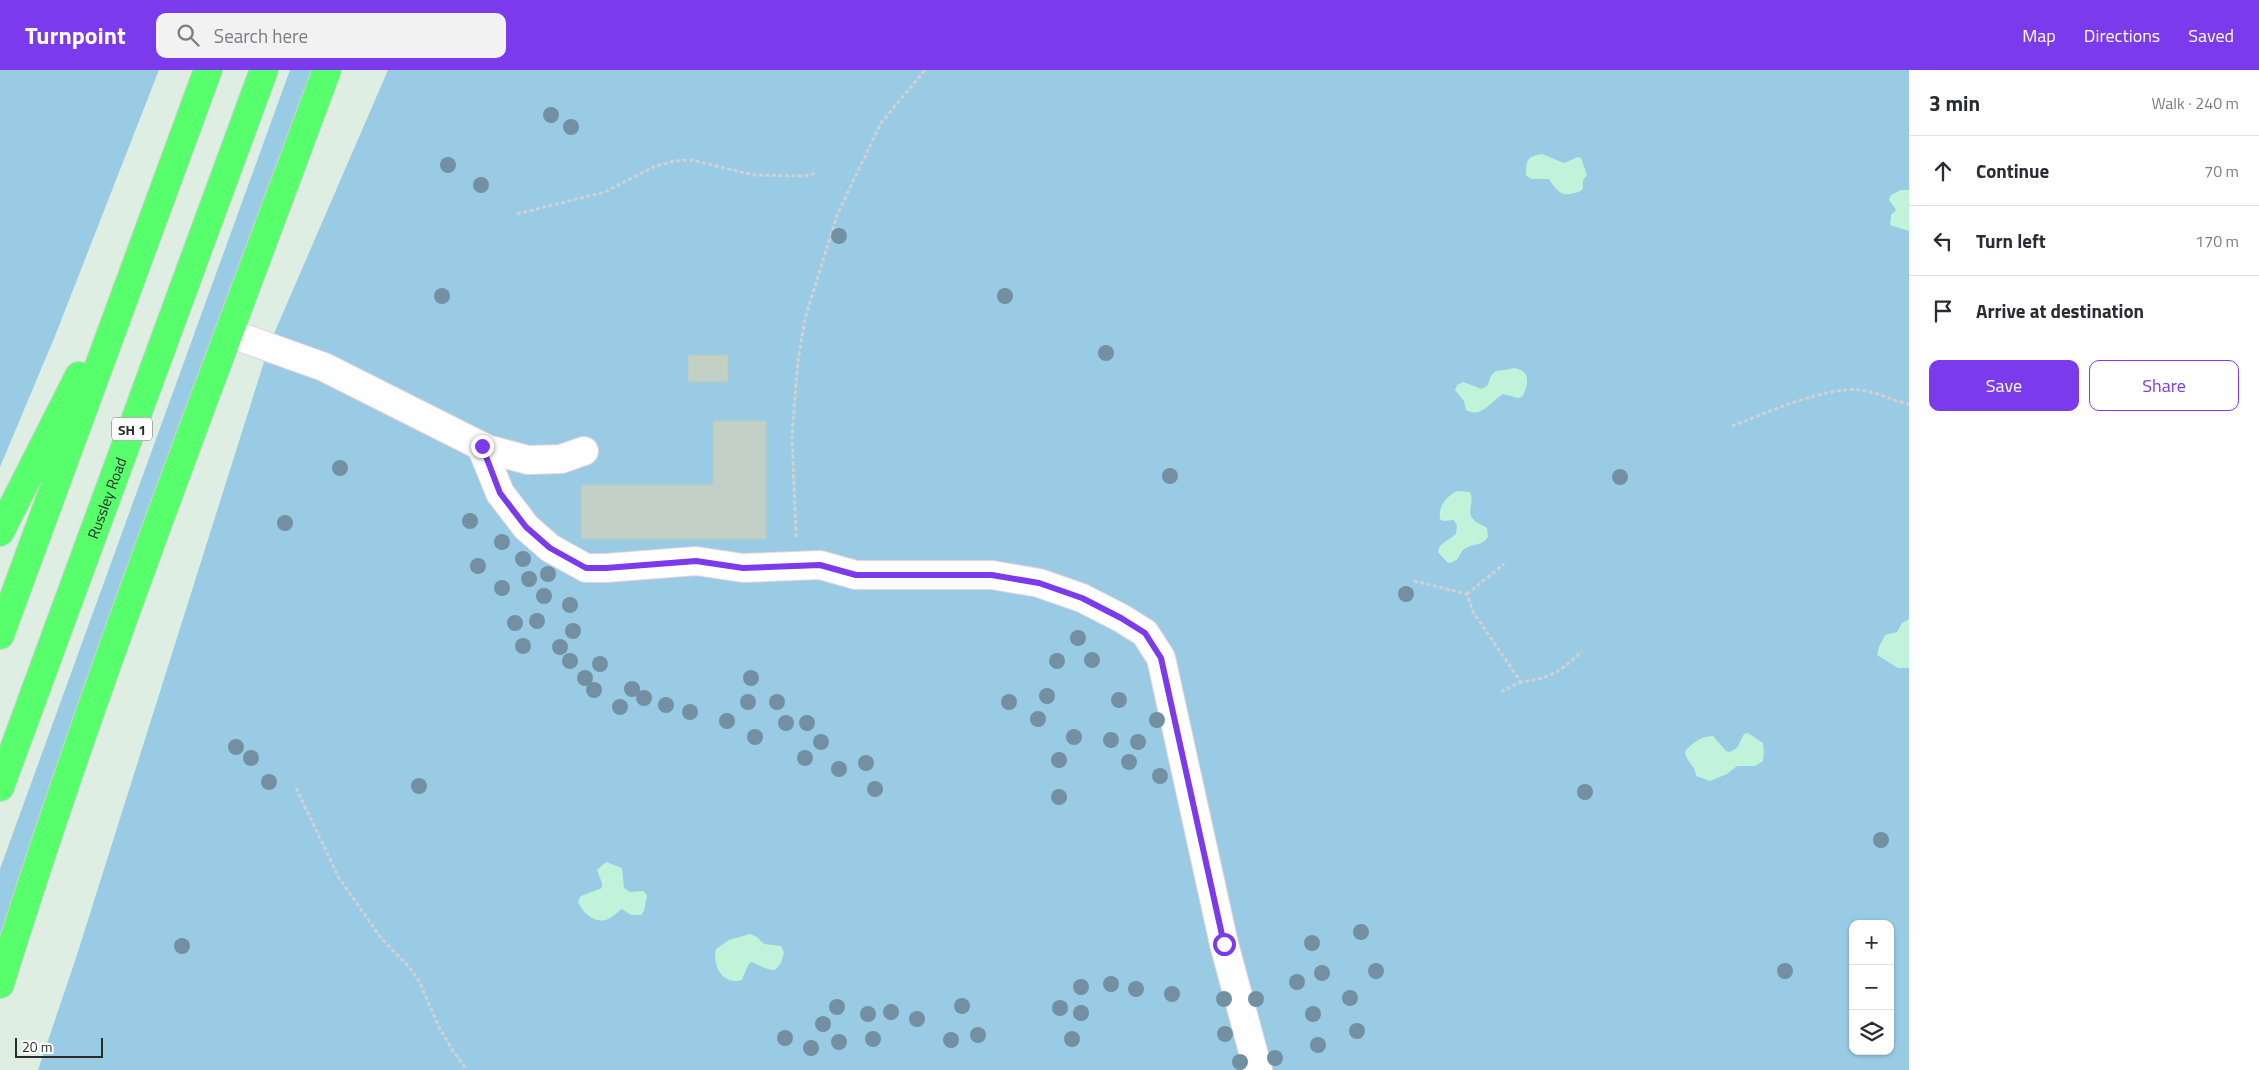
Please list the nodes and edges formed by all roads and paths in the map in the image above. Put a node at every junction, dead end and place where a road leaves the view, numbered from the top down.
1 (208, 70) edge
2 (264, 70) edge
3 (327, 70) edge
4 (925, 70) edge
5 (816, 173) dead end
6 (517, 214) dead end
7 (133, 272) junction
8 (228, 333) junction
9 (1909, 404) edge
10 (1732, 426) dead end
11 (482, 446) junction
12 (584, 451) dead end
13 (0, 532) edge
14 (1504, 564) dead end
15 (797, 565) junction
16 (1414, 581) dead end
17 (1467, 594) junction
18 (0, 635) edge
19 (1582, 651) dead end
20 (1521, 682) junction
21 (1501, 692) dead end
22 (0, 787) edge
23 (296, 788) dead end
24 (0, 984) edge
25 (467, 1070) edge
26 (1258, 1070) edge

1 - 7 highway
2 - 22 highway, Russley Road / SH 1
3 - 8 highway
4 - 15 path
5 - 6 path
7 - 13 highway
7 - 18 highway
8 - 11 lane
8 - 24 highway
9 - 10 path
11 - 12 lane
11 - 15 lane
14 - 17 path
15 - 26 lane
16 - 17 path
17 - 20 path
19 - 20 path
20 - 21 path
23 - 25 path

